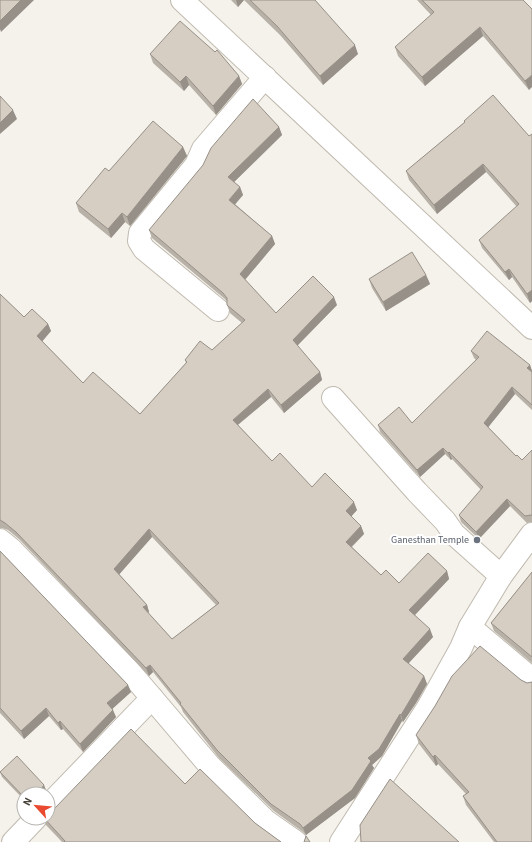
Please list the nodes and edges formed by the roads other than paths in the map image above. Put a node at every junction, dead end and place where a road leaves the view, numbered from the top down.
1 (182, 0) edge
2 (265, 77) junction
3 (218, 310) dead end
4 (532, 328) edge
5 (333, 398) dead end
6 (532, 534) edge
7 (0, 540) edge
8 (501, 576) junction
9 (470, 627) junction
10 (532, 679) edge
11 (152, 698) junction
12 (56, 798) edge
13 (28, 826) edge
14 (13, 842) edge
15 (296, 842) edge
16 (342, 842) edge

1 - 2 street
2 - 3 street
2 - 4 street
5 - 8 street
6 - 8 street
7 - 11 street
8 - 9 street
9 - 10 street
9 - 16 street
11 - 12 street
11 - 15 street
13 - 14 street

